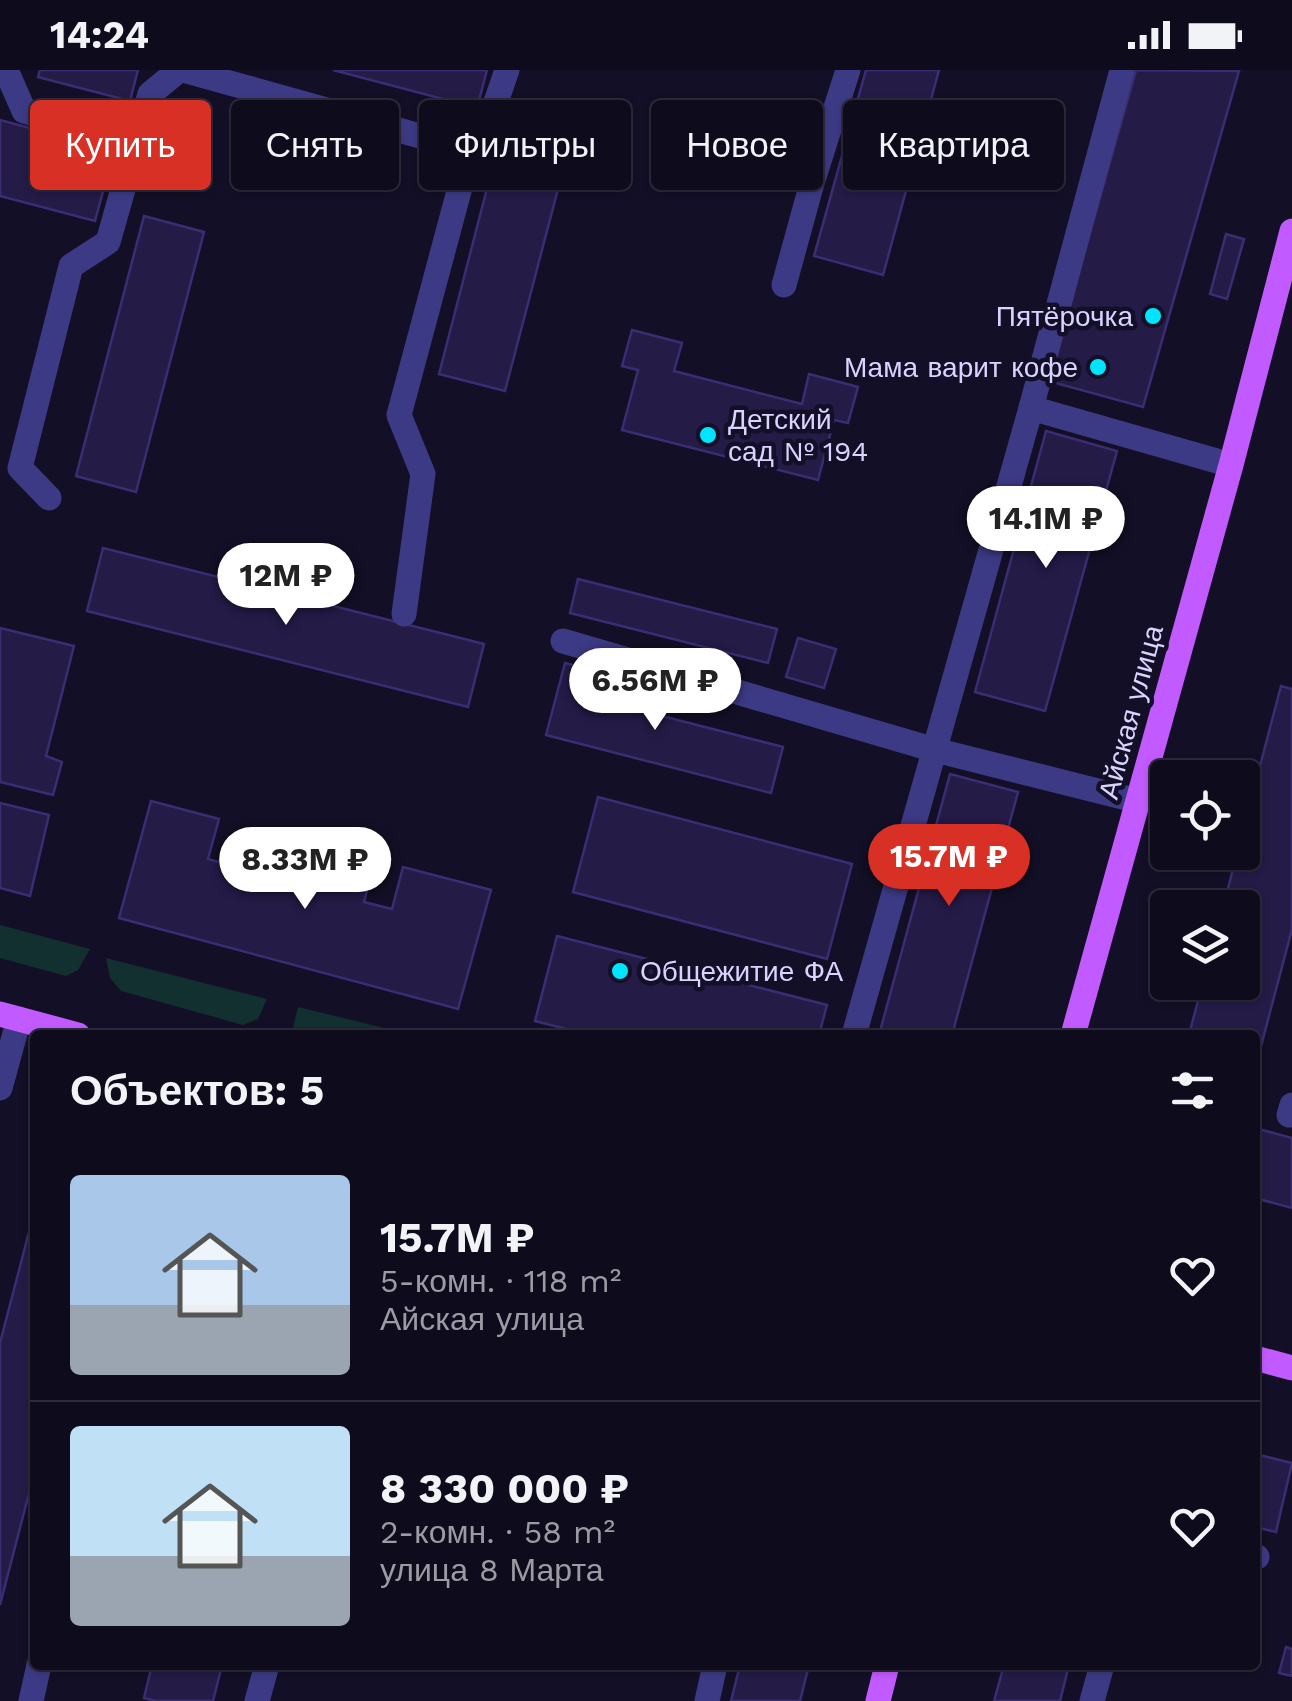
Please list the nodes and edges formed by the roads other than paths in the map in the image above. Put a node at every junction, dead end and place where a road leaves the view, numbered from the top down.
1 (6, 70) edge
2 (181, 70) edge
3 (506, 70) edge
4 (848, 70) edge
5 (1122, 70) edge
6 (148, 100) edge
7 (497, 100) edge
8 (30, 112) edge
9 (419, 136) edge
10 (122, 190) edge
11 (459, 190) edge
12 (1292, 232) edge
13 (784, 285) dead end
14 (1031, 408) junction
15 (1231, 465) junction
16 (50, 498) dead end
17 (404, 614) dead end
18 (563, 642) dead end
19 (935, 750) junction
20 (1138, 802) junction
21 (9, 1017) edge
22 (59, 1030) edge
23 (855, 1030) edge
24 (1073, 1030) edge
25 (0, 1088) edge
26 (1292, 1105) edge
27 (1292, 1116) edge
28 (1260, 1359) edge
29 (1292, 1368) edge
30 (38, 1670) edge
31 (266, 1670) edge
32 (714, 1670) edge
33 (886, 1670) edge
34 (1101, 1670) edge
35 (31, 1701) edge
36 (257, 1701) edge
37 (707, 1701) edge
38 (878, 1701) edge
39 (1092, 1701) edge

1 - 8 lane
2 - 6 lane
2 - 9 lane
3 - 7 lane
4 - 13 lane
5 - 14 lane
10 - 16 lane
11 - 17 lane
12 - 15 main road, Айская улица
14 - 15 lane
14 - 19 lane
15 - 20 main road, Айская улица
18 - 19 lane
19 - 20 lane
19 - 23 lane
20 - 24 main road, Айская улица
21 - 22 main road
21 - 25 lane
26 - 27 lane
28 - 29 main road
30 - 35 lane
31 - 36 lane
32 - 37 lane
33 - 38 main road
34 - 39 lane

